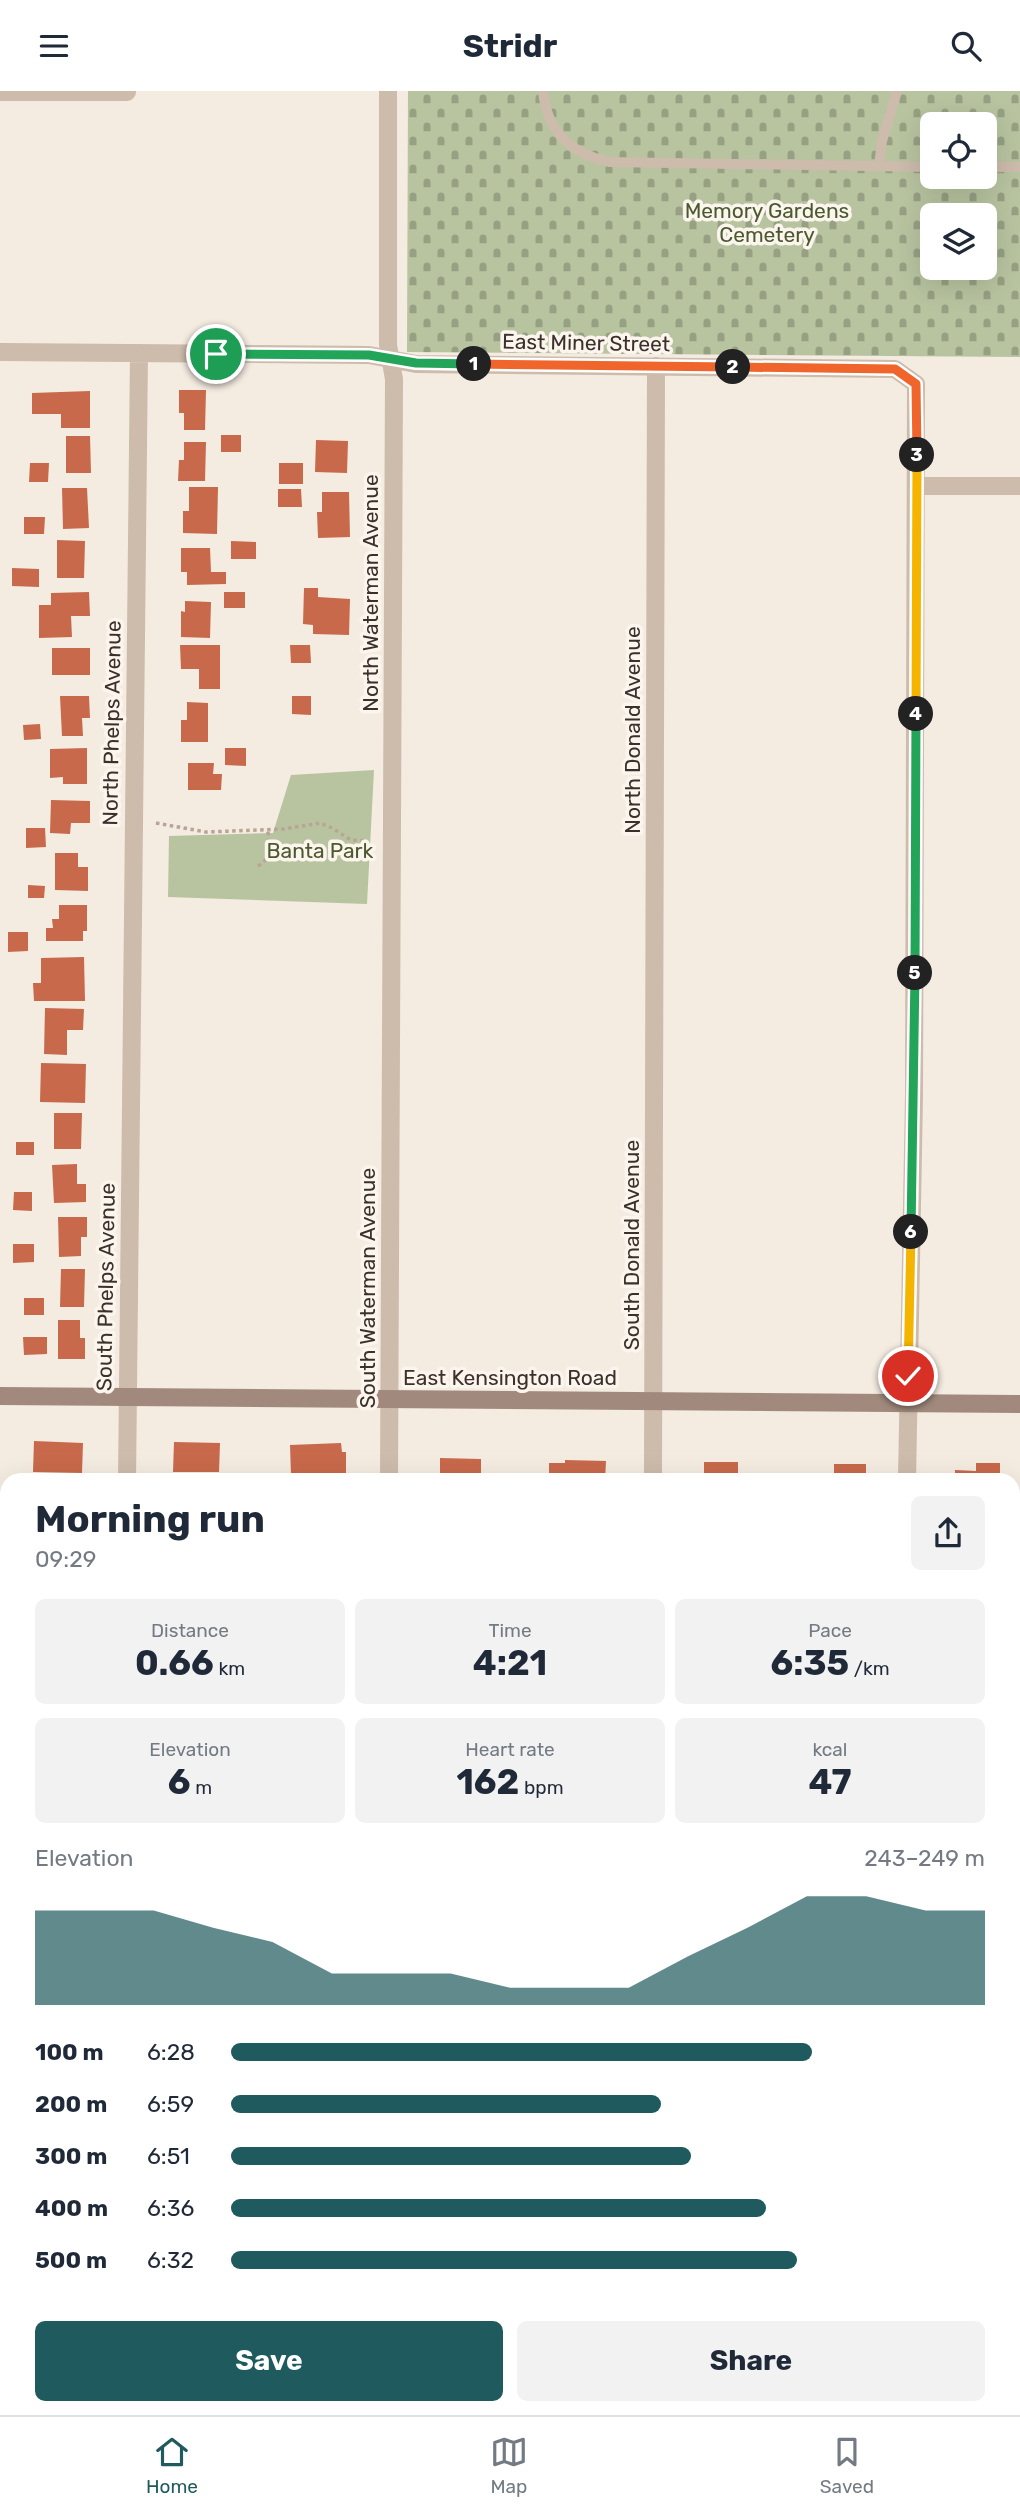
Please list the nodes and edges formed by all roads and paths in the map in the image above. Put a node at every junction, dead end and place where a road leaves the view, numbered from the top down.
1 (388, 91) edge
2 (543, 91) edge
3 (897, 91) edge
4 (0, 92) edge
5 (127, 92) edge
6 (878, 166) junction
7 (920, 167) edge
8 (997, 167) edge
9 (1020, 167) edge
10 (0, 352) edge
11 (139, 353) junction
12 (391, 359) junction
13 (656, 366) junction
14 (917, 486) junction
15 (1020, 486) edge
16 (156, 823) dead end
17 (268, 830) junction
18 (367, 841) dead end
19 (258, 866) dead end
20 (131, 1093) joint
21 (655, 1093) joint
22 (391, 1095) joint
23 (0, 1396) edge
24 (127, 1397) junction
25 (390, 1399) junction
26 (653, 1402) junction
27 (907, 1403) junction
28 (1020, 1404) edge
29 (127, 1473) edge
30 (389, 1473) edge
31 (653, 1473) edge
32 (907, 1473) edge

1 - 12 street, North Waterman Avenue
2 - 6 lane
3 - 6 lane
4 - 5 street
6 - 7 lane
8 - 9 lane
10 - 11 street, East Miner Street
11 - 12 street, East Miner Street
11 - 20 street, North Phelps Avenue
12 - 13 street, East Miner Street
12 - 22 street, North Waterman Avenue
13 - 14 street, East Miner Street
13 - 21 street, North Donald Avenue
14 - 15 street
14 - 27 street
16 - 17 path
17 - 18 path
17 - 19 path
20 - 24 street, South Phelps Avenue
21 - 26 street, South Donald Avenue
22 - 25 street, South Waterman Avenue
23 - 24 main road, East Kensington Road
24 - 25 main road, East Kensington Road
24 - 29 street, South Phelps Avenue
25 - 26 main road, East Kensington Road
25 - 30 street, South Waterman Avenue
26 - 27 main road, East Kensington Road
26 - 31 street, South Donald Avenue
27 - 28 main road, East Kensington Road
27 - 32 street

